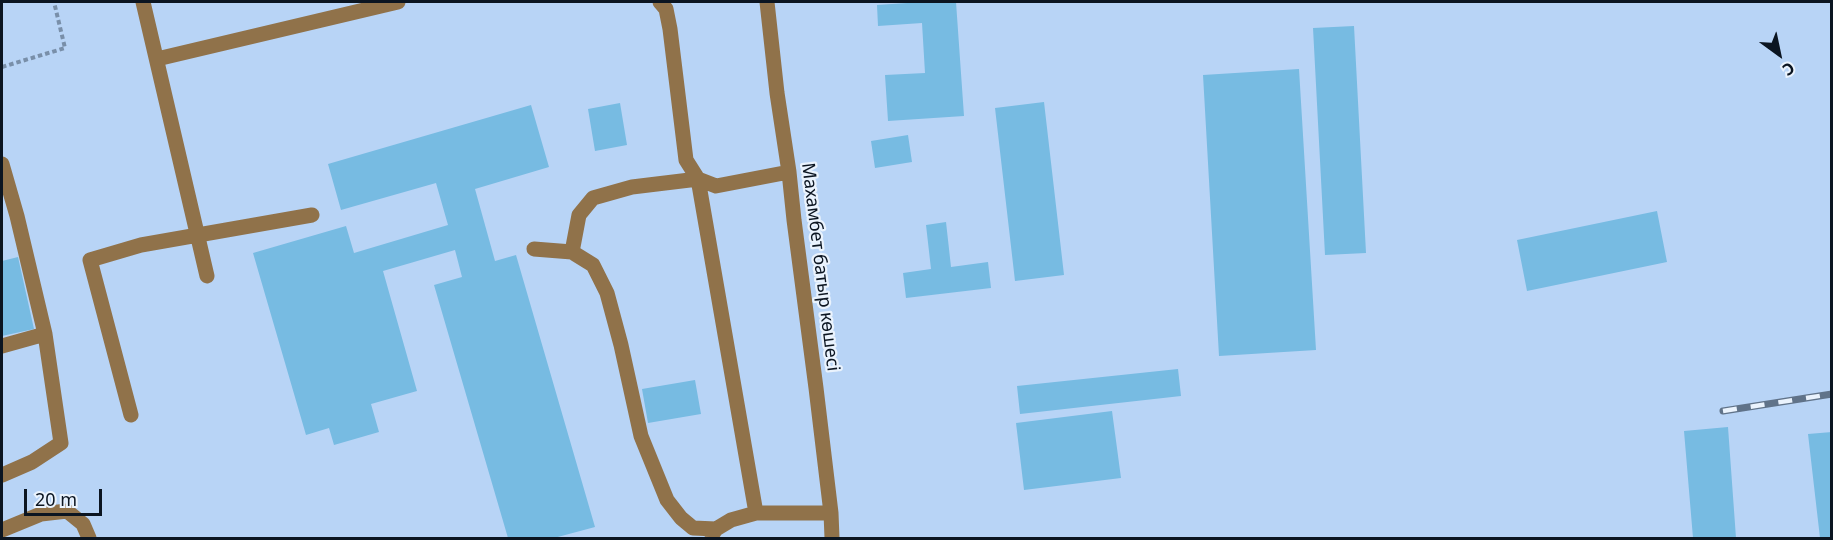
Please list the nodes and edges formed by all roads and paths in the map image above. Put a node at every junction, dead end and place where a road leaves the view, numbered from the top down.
1 (54, 2) edge
2 (143, 2) edge
3 (398, 2) edge
4 (660, 2) edge
5 (767, 2) edge
6 (157, 59) junction
7 (2, 68) edge
8 (2, 164) edge
9 (789, 172) junction
10 (698, 179) junction
11 (312, 215) dead end
12 (198, 236) junction
13 (534, 249) dead end
14 (572, 252) junction
15 (207, 276) dead end
16 (45, 334) junction
17 (2, 346) edge
18 (131, 415) dead end
19 (2, 475) edge
20 (756, 513) junction
21 (831, 513) junction
22 (2, 530) edge
23 (714, 534) edge
24 (89, 538) edge
25 (832, 538) edge

1 - 7 path
2 - 6 street
3 - 6 street
4 - 10 street
5 - 9 street, Махамбет батыр көшесі
6 - 12 street
8 - 16 street
9 - 10 street
9 - 21 street, Махамбет батыр көшесі
10 - 14 street
10 - 20 street
11 - 12 street
12 - 15 street
12 - 18 street
13 - 14 street
14 - 23 street
16 - 17 street
16 - 19 street
20 - 21 street
20 - 23 street
21 - 25 street, Махамбет батыр көшесі
22 - 24 street

